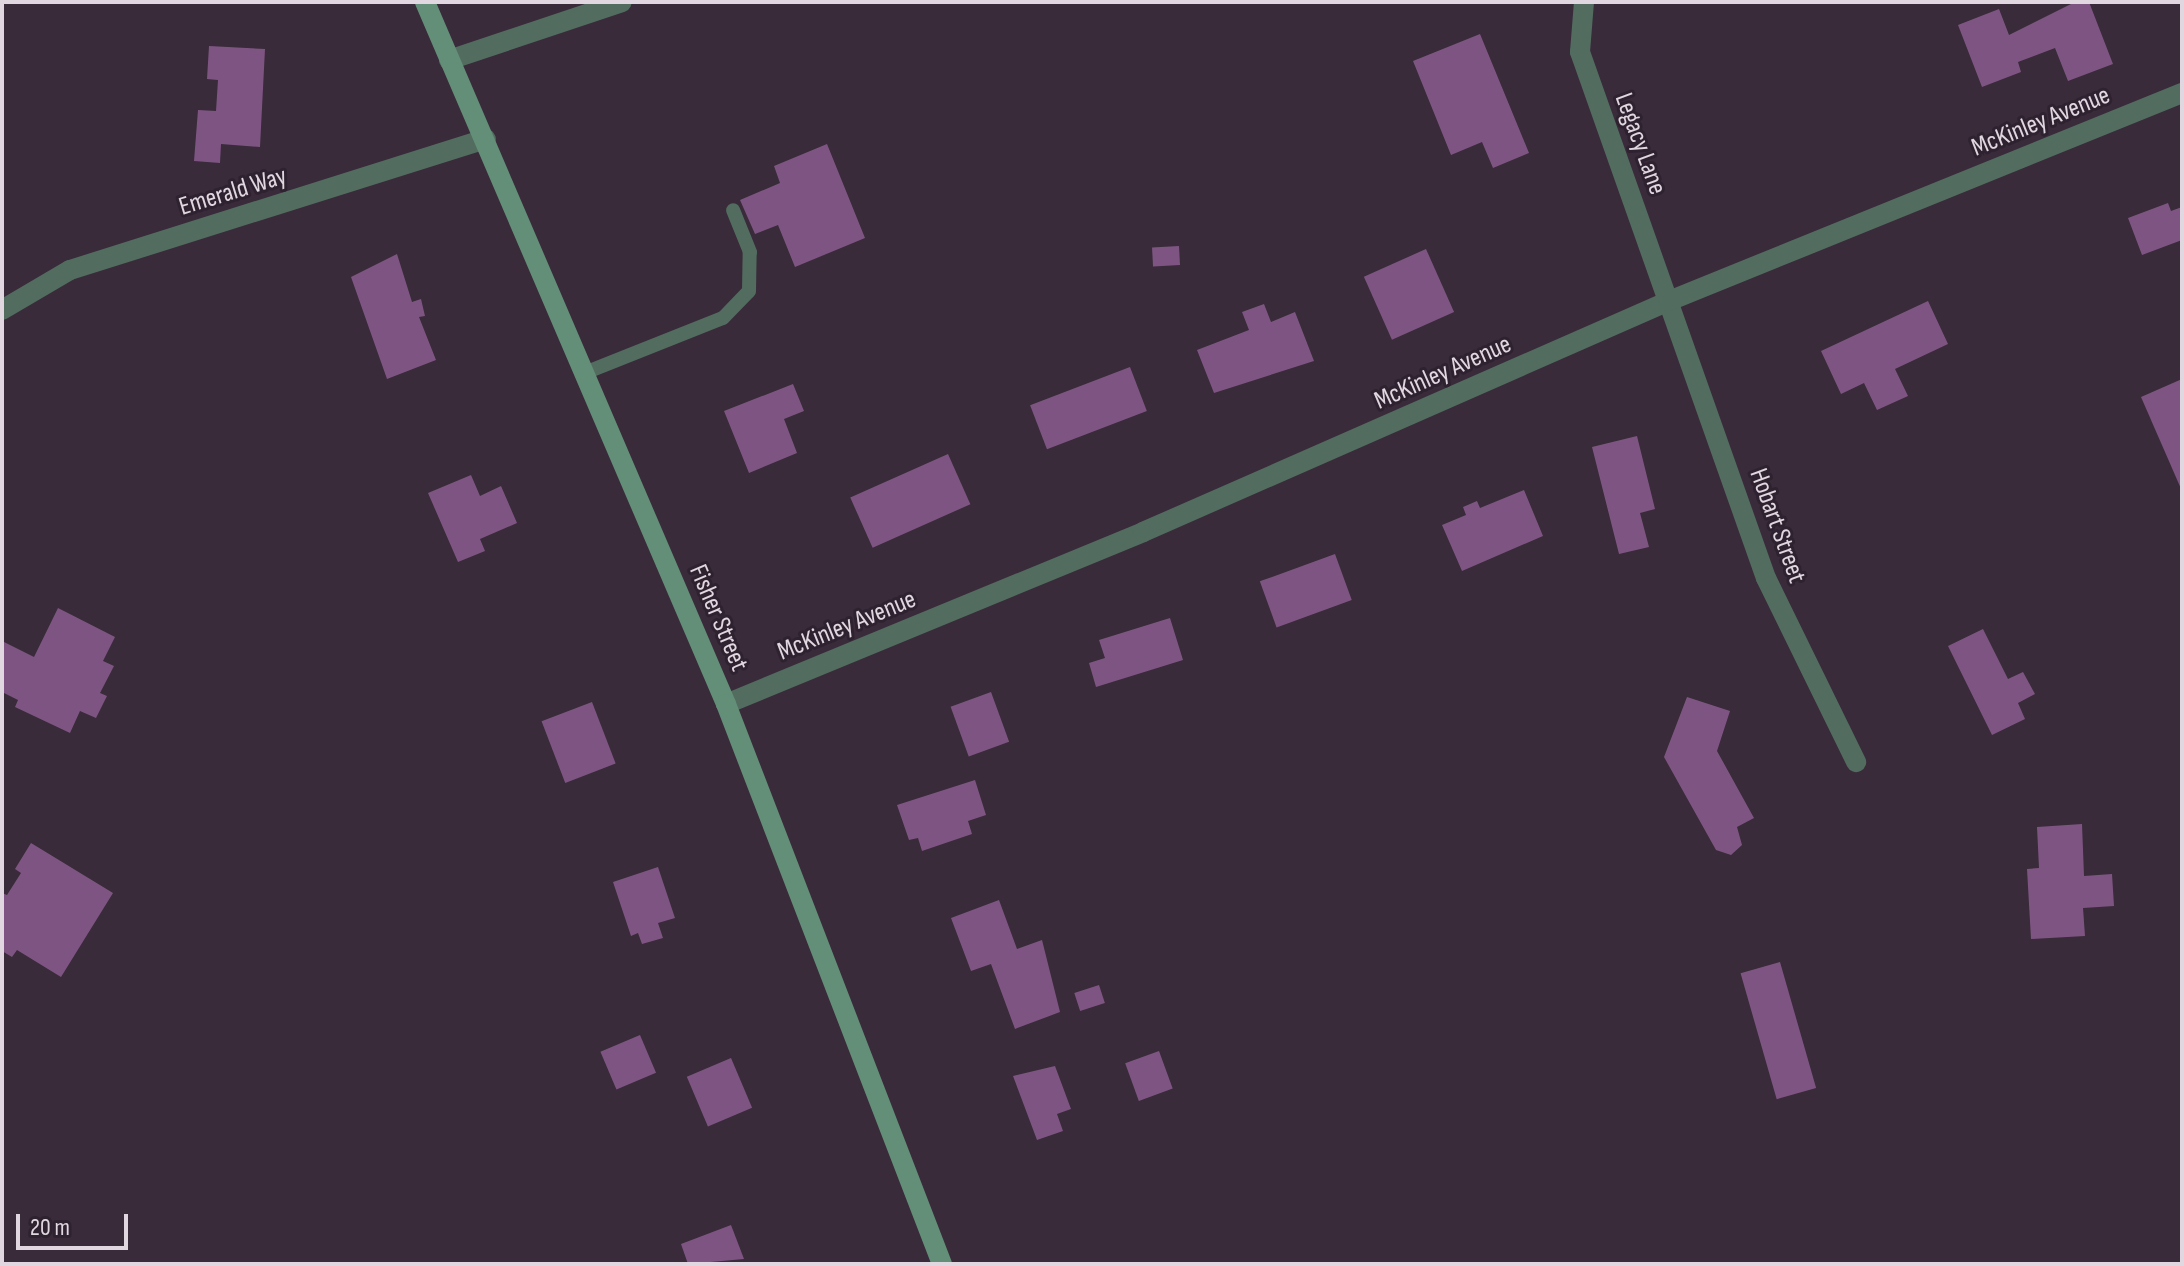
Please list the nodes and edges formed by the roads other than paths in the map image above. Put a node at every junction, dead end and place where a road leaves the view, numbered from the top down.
1 (425, 2) edge
2 (622, 2) edge
3 (1584, 2) edge
4 (449, 60) junction
5 (2182, 93) edge
6 (486, 139) junction
7 (733, 210) dead end
8 (1669, 301) junction
9 (2, 310) edge
10 (587, 372) junction
11 (726, 704) junction
12 (1856, 762) dead end
13 (942, 1264) edge

1 - 4 main road, Fisher Street
2 - 4 street
3 - 8 street, Legacy Lane
4 - 6 main road, Fisher Street
5 - 8 street, McKinley Avenue
6 - 9 street, Emerald Way
6 - 10 main road, Fisher Street
7 - 10 lane
8 - 11 street, McKinley Avenue
8 - 12 street, Hobart Street
10 - 11 main road, Fisher Street
11 - 13 main road, Fisher Street

